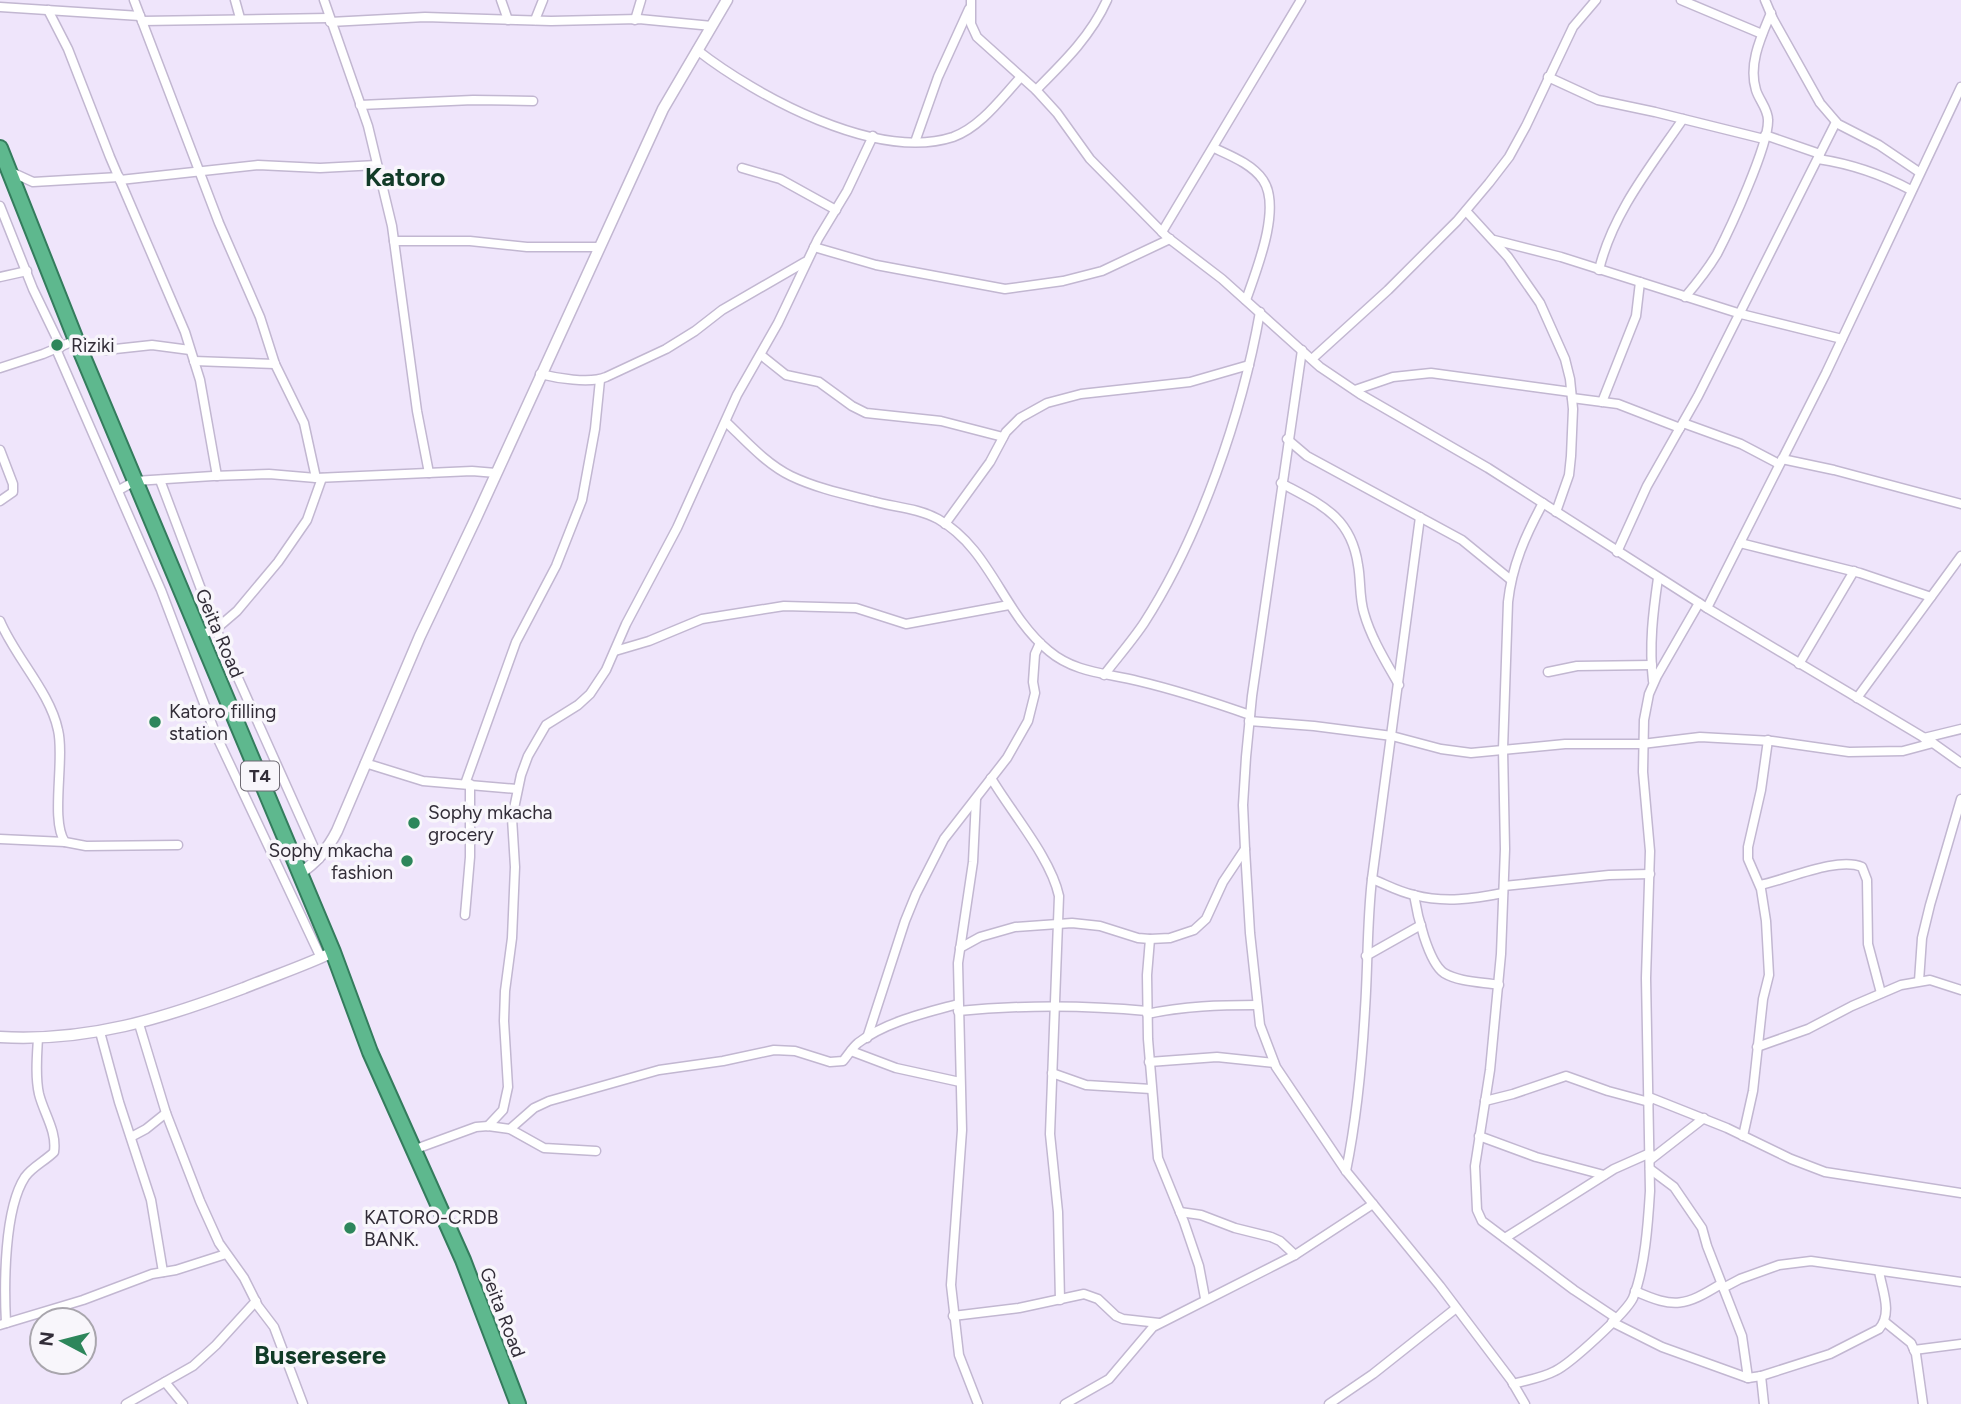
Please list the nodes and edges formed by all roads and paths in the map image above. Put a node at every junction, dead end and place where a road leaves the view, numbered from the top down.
1 (38, 0) edge
2 (134, 0) edge
3 (235, 0) edge
4 (324, 0) edge
5 (501, 0) edge
6 (543, 0) edge
7 (641, 0) edge
8 (727, 0) edge
9 (1107, 0) edge
10 (1301, 0) edge
11 (1596, 0) edge
12 (1681, 0) edge
13 (1765, 0) edge
14 (970, 4) edge
15 (0, 7) edge
16 (45, 9) junction
17 (1771, 13) junction
18 (240, 18) junction
19 (141, 19) junction
20 (330, 20) junction
21 (508, 20) junction
22 (535, 20) junction
23 (635, 20) junction
24 (712, 26) junction
25 (1762, 34) junction
26 (697, 50) junction
27 (1021, 77) junction
28 (1548, 77) junction
29 (1961, 87) edge
30 (1036, 90) junction
31 (533, 101) dead end
32 (360, 105) junction
33 (1682, 119) junction
34 (1836, 122) junction
35 (873, 136) junction
36 (1765, 137) junction
37 (915, 142) junction
38 (0, 148) edge
39 (1214, 148) junction
40 (1819, 156) junction
41 (377, 165) junction
42 (742, 168) dead end
43 (9, 171) junction
44 (200, 172) junction
45 (1919, 172) junction
46 (120, 179) junction
47 (1911, 190) junction
48 (0, 206) edge
49 (835, 210) junction
50 (1466, 211) junction
51 (1162, 232) junction
52 (1170, 239) junction
53 (1494, 240) junction
54 (394, 241) junction
55 (599, 247) junction
56 (814, 247) junction
57 (807, 260) junction
58 (1599, 270) junction
59 (27, 271) junction
60 (0, 277) edge
61 (1640, 282) junction
62 (1685, 297) junction
63 (1246, 300) junction
64 (1260, 312) junction
65 (1741, 314) junction
66 (1842, 339) junction
67 (77, 342) junction
68 (58, 348) junction
69 (190, 350) junction
70 (1302, 350) junction
71 (761, 355) junction
72 (1312, 359) junction
73 (194, 361) junction
74 (275, 364) junction
75 (1249, 365) junction
76 (0, 368) edge
77 (540, 374) junction
78 (600, 380) junction
79 (1354, 390) junction
80 (1571, 395) junction
81 (1602, 402) junction
82 (726, 422) junction
83 (1682, 426) junction
84 (1003, 437) junction
85 (1287, 439) junction
86 (0, 450) edge
87 (1781, 462) junction
88 (496, 472) junction
89 (429, 473) junction
90 (217, 476) junction
91 (319, 478) junction
92 (160, 480) junction
93 (135, 481) junction
94 (1281, 483) junction
95 (119, 490) junction
96 (0, 501) edge
97 (1543, 503) junction
98 (1961, 505) edge
99 (1556, 512) junction
100 (1420, 517) junction
101 (945, 524) junction
102 (1740, 543) junction
103 (1617, 552) junction
104 (1961, 556) edge
105 (1854, 571) junction
106 (1658, 578) junction
107 (1511, 580) junction
108 (1931, 597) junction
109 (1009, 605) junction
110 (1703, 606) junction
111 (0, 621) edge
112 (216, 629) junction
113 (200, 635) junction
114 (1040, 643) junction
115 (615, 651) junction
116 (1799, 664) junction
117 (1652, 665) junction
118 (1548, 672) dead end
119 (1104, 675) junction
120 (1654, 684) junction
121 (1399, 685) junction
122 (1857, 698) junction
123 (1250, 718) junction
124 (1961, 729) edge
125 (1392, 736) junction
126 (1924, 738) junction
127 (1768, 740) junction
128 (1933, 743) junction
129 (1642, 744) junction
130 (1503, 749) junction
131 (365, 763) junction
132 (1961, 763) edge
133 (991, 778) junction
134 (468, 784) junction
135 (517, 789) junction
136 (976, 799) junction
137 (1961, 799) edge
138 (0, 839) edge
139 (65, 842) junction
140 (178, 845) dead end
141 (1245, 849) junction
142 (319, 859) junction
143 (299, 874) junction
144 (1650, 874) junction
145 (1372, 878) junction
146 (1760, 885) junction
147 (1503, 890) junction
148 (1414, 895) junction
149 (465, 915) dead end
150 (1057, 924) junction
151 (1421, 925) junction
152 (1150, 939) junction
153 (960, 948) junction
154 (327, 955) junction
155 (1366, 956) junction
156 (1919, 981) junction
157 (1499, 985) junction
158 (1961, 990) edge
159 (1881, 993) junction
160 (1257, 1005) junction
161 (958, 1007) junction
162 (1055, 1007) junction
163 (1147, 1013) junction
164 (139, 1024) junction
165 (100, 1032) junction
166 (0, 1037) edge
167 (38, 1038) junction
168 (867, 1038) junction
169 (1758, 1047) junction
170 (850, 1051) junction
171 (1149, 1062) junction
172 (1274, 1063) junction
173 (1052, 1073) junction
174 (960, 1083) junction
175 (1151, 1090) junction
176 (1649, 1100) junction
177 (1485, 1101) junction
178 (166, 1113) junction
179 (1704, 1118) junction
180 (488, 1126) junction
181 (510, 1129) junction
182 (1479, 1136) junction
183 (1743, 1136) junction
184 (131, 1137) junction
185 (413, 1150) junction
186 (596, 1151) dead end
187 (1650, 1160) junction
188 (1346, 1171) junction
189 (1604, 1175) junction
190 (1961, 1193) edge
191 (1373, 1204) junction
192 (1180, 1212) junction
193 (1505, 1238) junction
194 (226, 1254) junction
195 (1295, 1255) junction
196 (1879, 1271) junction
197 (163, 1272) junction
198 (1961, 1282) edge
199 (1722, 1286) junction
200 (1635, 1291) junction
201 (1205, 1298) junction
202 (1060, 1300) junction
203 (256, 1301) junction
204 (1455, 1309) junction
205 (953, 1316) junction
206 (1614, 1320) junction
207 (1885, 1322) junction
208 (1159, 1323) junction
209 (3, 1324) edge
210 (1961, 1344) edge
211 (1914, 1350) junction
212 (1761, 1376) junction
213 (1748, 1378) junction
214 (165, 1382) junction
215 (1513, 1384) junction
216 (1077, 1402) edge
217 (126, 1404) edge
218 (183, 1404) edge
219 (303, 1404) edge
220 (518, 1404) edge
221 (978, 1404) edge
222 (1065, 1404) edge
223 (1329, 1404) edge
224 (1525, 1404) edge
225 (1764, 1404) edge
226 (1923, 1404) edge

1 - 16 street
2 - 19 street
3 - 18 street
4 - 20 street
5 - 21 street
6 - 22 street
7 - 23 street
8 - 24 street
9 - 30 street
10 - 39 street
11 - 28 street
12 - 25 street
13 - 17 street
14 - 27 street
14 - 37 street
15 - 16 street
16 - 19 street
16 - 46 street
17 - 25 street
17 - 34 street
18 - 19 street
18 - 20 street
19 - 44 street
20 - 21 street
20 - 32 street
21 - 22 street
22 - 23 street
23 - 24 street
24 - 26 street
25 - 36 street
26 - 35 street
26 - 55 street
27 - 30 street
27 - 37 street
28 - 33 street
28 - 50 street
29 - 45 street
30 - 51 street
31 - 32 street
32 - 41 street
33 - 36 street
33 - 58 street
34 - 40 street
34 - 45 street
35 - 37 street
35 - 49 street
36 - 40 street
36 - 62 street
38 - 43 highway, Geita Road / T4
39 - 51 street
39 - 63 street
40 - 47 street
40 - 65 street
41 - 44 street
41 - 54 street
42 - 49 street
43 - 46 street
43 - 67 highway, Geita Road / T4
44 - 46 street
44 - 74 street
45 - 47 street
46 - 69 street
47 - 66 street
48 - 59 street
49 - 56 street
50 - 53 street
50 - 72 street
51 - 52 street
52 - 56 street
52 - 63 street
53 - 58 street
53 - 80 street
54 - 55 street
54 - 89 street
55 - 77 street
56 - 57 street
57 - 71 street
57 - 78 street
58 - 61 street
59 - 60 street
59 - 68 street
61 - 62 street
61 - 81 street
62 - 65 street
63 - 64 street
64 - 70 street
64 - 75 street
65 - 66 street
65 - 83 street
66 - 87 street
67 - 68 street
67 - 69 street
67 - 93 highway, Geita Road / T4
68 - 76 street
68 - 95 street
69 - 73 street
70 - 72 street
70 - 85 street
71 - 82 street
71 - 84 street
72 - 79 street
73 - 74 street
73 - 90 street
74 - 91 street
75 - 84 street
75 - 119 street
77 - 78 street
77 - 88 street
78 - 134 street
79 - 80 street
79 - 97 street
80 - 81 street
80 - 99 street
81 - 83 street
82 - 101 street
82 - 115 street
83 - 87 street
83 - 103 street
84 - 101 street
85 - 94 street
85 - 100 street
86 - 96 street
87 - 98 street
87 - 102 street
88 - 89 street
88 - 131 street
89 - 91 street
90 - 91 street
90 - 92 street
91 - 112 street
92 - 93 street
92 - 112 street
93 - 95 street
93 - 113 highway, Geita Road / T4
94 - 121 street
94 - 123 street
95 - 154 street
97 - 99 street
97 - 107 street
99 - 103 street
100 - 107 street
100 - 121 street
101 - 109 street
102 - 105 street
102 - 110 street
103 - 106 street
104 - 108 street
105 - 108 street
105 - 116 street
106 - 110 street
106 - 117 street
107 - 130 street
108 - 122 street
109 - 114 street
109 - 115 street
110 - 116 street
110 - 120 street
111 - 139 street
112 - 113 street
112 - 142 street
113 - 143 highway, Geita Road / T4
114 - 119 street
114 - 133 street
115 - 135 street
116 - 122 street
117 - 118 street
117 - 120 street
119 - 123 street
120 - 129 street
121 - 125 street
122 - 126 street
123 - 125 street
123 - 141 street
124 - 126 street
125 - 130 street
125 - 145 street
126 - 128 street
127 - 128 street
127 - 129 street
127 - 146 street
128 - 132 street
129 - 130 street
129 - 144 street
130 - 147 street
131 - 134 street
131 - 142 street
133 - 136 street
133 - 150 street
134 - 135 street
134 - 149 street
135 - 180 street
136 - 153 street
136 - 168 street
137 - 156 street
138 - 139 street
139 - 140 street
141 - 152 street
141 - 160 street
142 - 143 street
143 - 154 highway, Geita Road / T4
144 - 147 street
144 - 176 street
145 - 148 street
145 - 155 street
146 - 159 street
146 - 169 street
147 - 148 street
147 - 157 street
148 - 151 street
150 - 152 street
150 - 153 street
150 - 162 street
151 - 155 street
151 - 157 street
152 - 163 street
153 - 161 street
154 - 164 street
154 - 185 highway, Geita Road / T4
155 - 188 street
156 - 158 street
156 - 159 street
157 - 177 street
159 - 169 street
160 - 163 street
160 - 172 street
161 - 162 street
161 - 168 street
161 - 174 street
162 - 163 street
162 - 173 street
163 - 171 street
164 - 165 street
164 - 178 street
165 - 167 street
165 - 184 street
166 - 167 street
167 - 209 street
168 - 170 street
169 - 183 street
170 - 174 street
170 - 181 street
171 - 172 street
171 - 175 street
172 - 188 street
173 - 175 street
173 - 202 street
174 - 205 street
175 - 192 street
176 - 177 street
176 - 179 street
176 - 187 street
177 - 182 street
178 - 184 street
178 - 194 street
179 - 183 street
179 - 187 street
180 - 181 street
180 - 185 street
181 - 186 street
182 - 189 street
182 - 193 street
183 - 190 street
184 - 197 street
185 - 220 highway, Geita Road / T4
187 - 189 street
187 - 199 street
187 - 200 street
188 - 191 street
189 - 193 street
191 - 195 street
191 - 204 street
192 - 195 street
192 - 201 street
193 - 206 street
194 - 197 street
194 - 203 street
195 - 201 street
196 - 198 street
196 - 199 street
196 - 207 street
197 - 209 street
199 - 200 street
199 - 213 street
200 - 206 street
201 - 208 street
202 - 205 street
202 - 208 street
203 - 214 street
203 - 219 street
204 - 215 street
204 - 223 street
205 - 221 street
206 - 213 street
206 - 215 street
207 - 211 street
207 - 212 street
208 - 216 street
210 - 211 street
211 - 226 street
212 - 213 street
212 - 225 street
214 - 217 street
214 - 218 street
215 - 224 street
216 - 222 street

